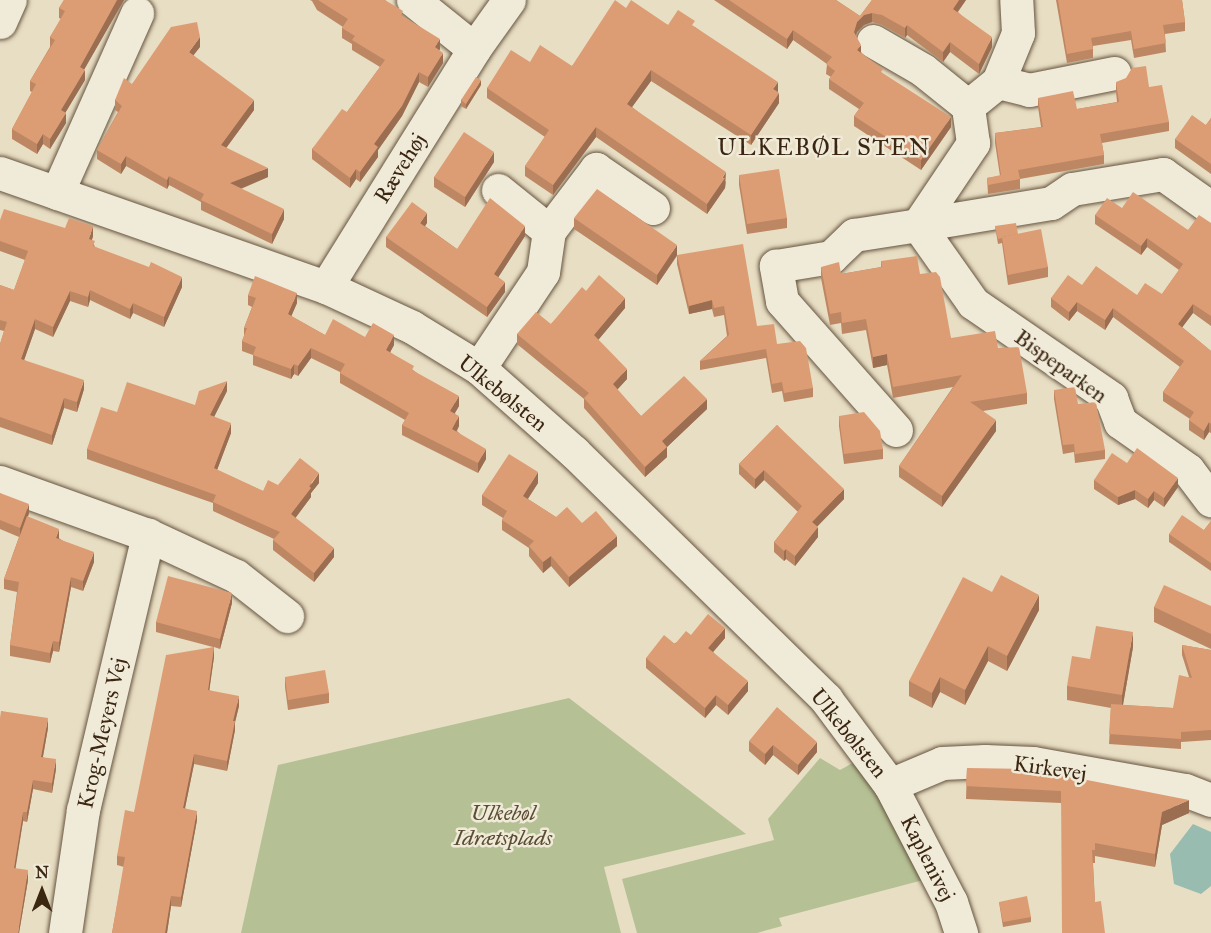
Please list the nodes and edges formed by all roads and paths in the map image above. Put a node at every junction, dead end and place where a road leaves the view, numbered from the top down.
1 (10, 0) edge
2 (413, 0) edge
3 (509, 0) edge
4 (1016, 0) edge
5 (136, 13) dead end
6 (0, 22) edge
7 (873, 41) dead end
8 (474, 49) junction
9 (1114, 73) dead end
10 (998, 82) junction
11 (968, 106) junction
12 (0, 173) edge
13 (498, 190) dead end
14 (57, 193) junction
15 (653, 208) dead end
16 (1211, 208) edge
17 (918, 225) junction
18 (549, 231) junction
19 (326, 287) junction
20 (479, 368) junction
21 (896, 430) dead end
22 (0, 482) edge
23 (1211, 500) edge
24 (148, 535) junction
25 (287, 616) dead end
26 (890, 785) junction
27 (1211, 800) edge
28 (65, 933) edge
29 (962, 933) edge

1 - 6 street
2 - 8 street
3 - 8 street, Rævehøj
4 - 10 street
5 - 14 street
7 - 11 street
8 - 19 street, Rævehøj
9 - 10 street
10 - 11 street
11 - 17 street
12 - 14 street, Ulkebølsten
13 - 18 street
14 - 19 street, Ulkebølsten
15 - 18 street
16 - 17 street
17 - 21 street
17 - 23 street, Bispeparken
18 - 20 street
19 - 20 street, Ulkebølsten
20 - 26 street, Ulkebølsten
22 - 24 street
24 - 25 street
24 - 28 street, Krog-Meyers Vej
26 - 27 street, Kirkevej
26 - 29 street, Kaplenivej

